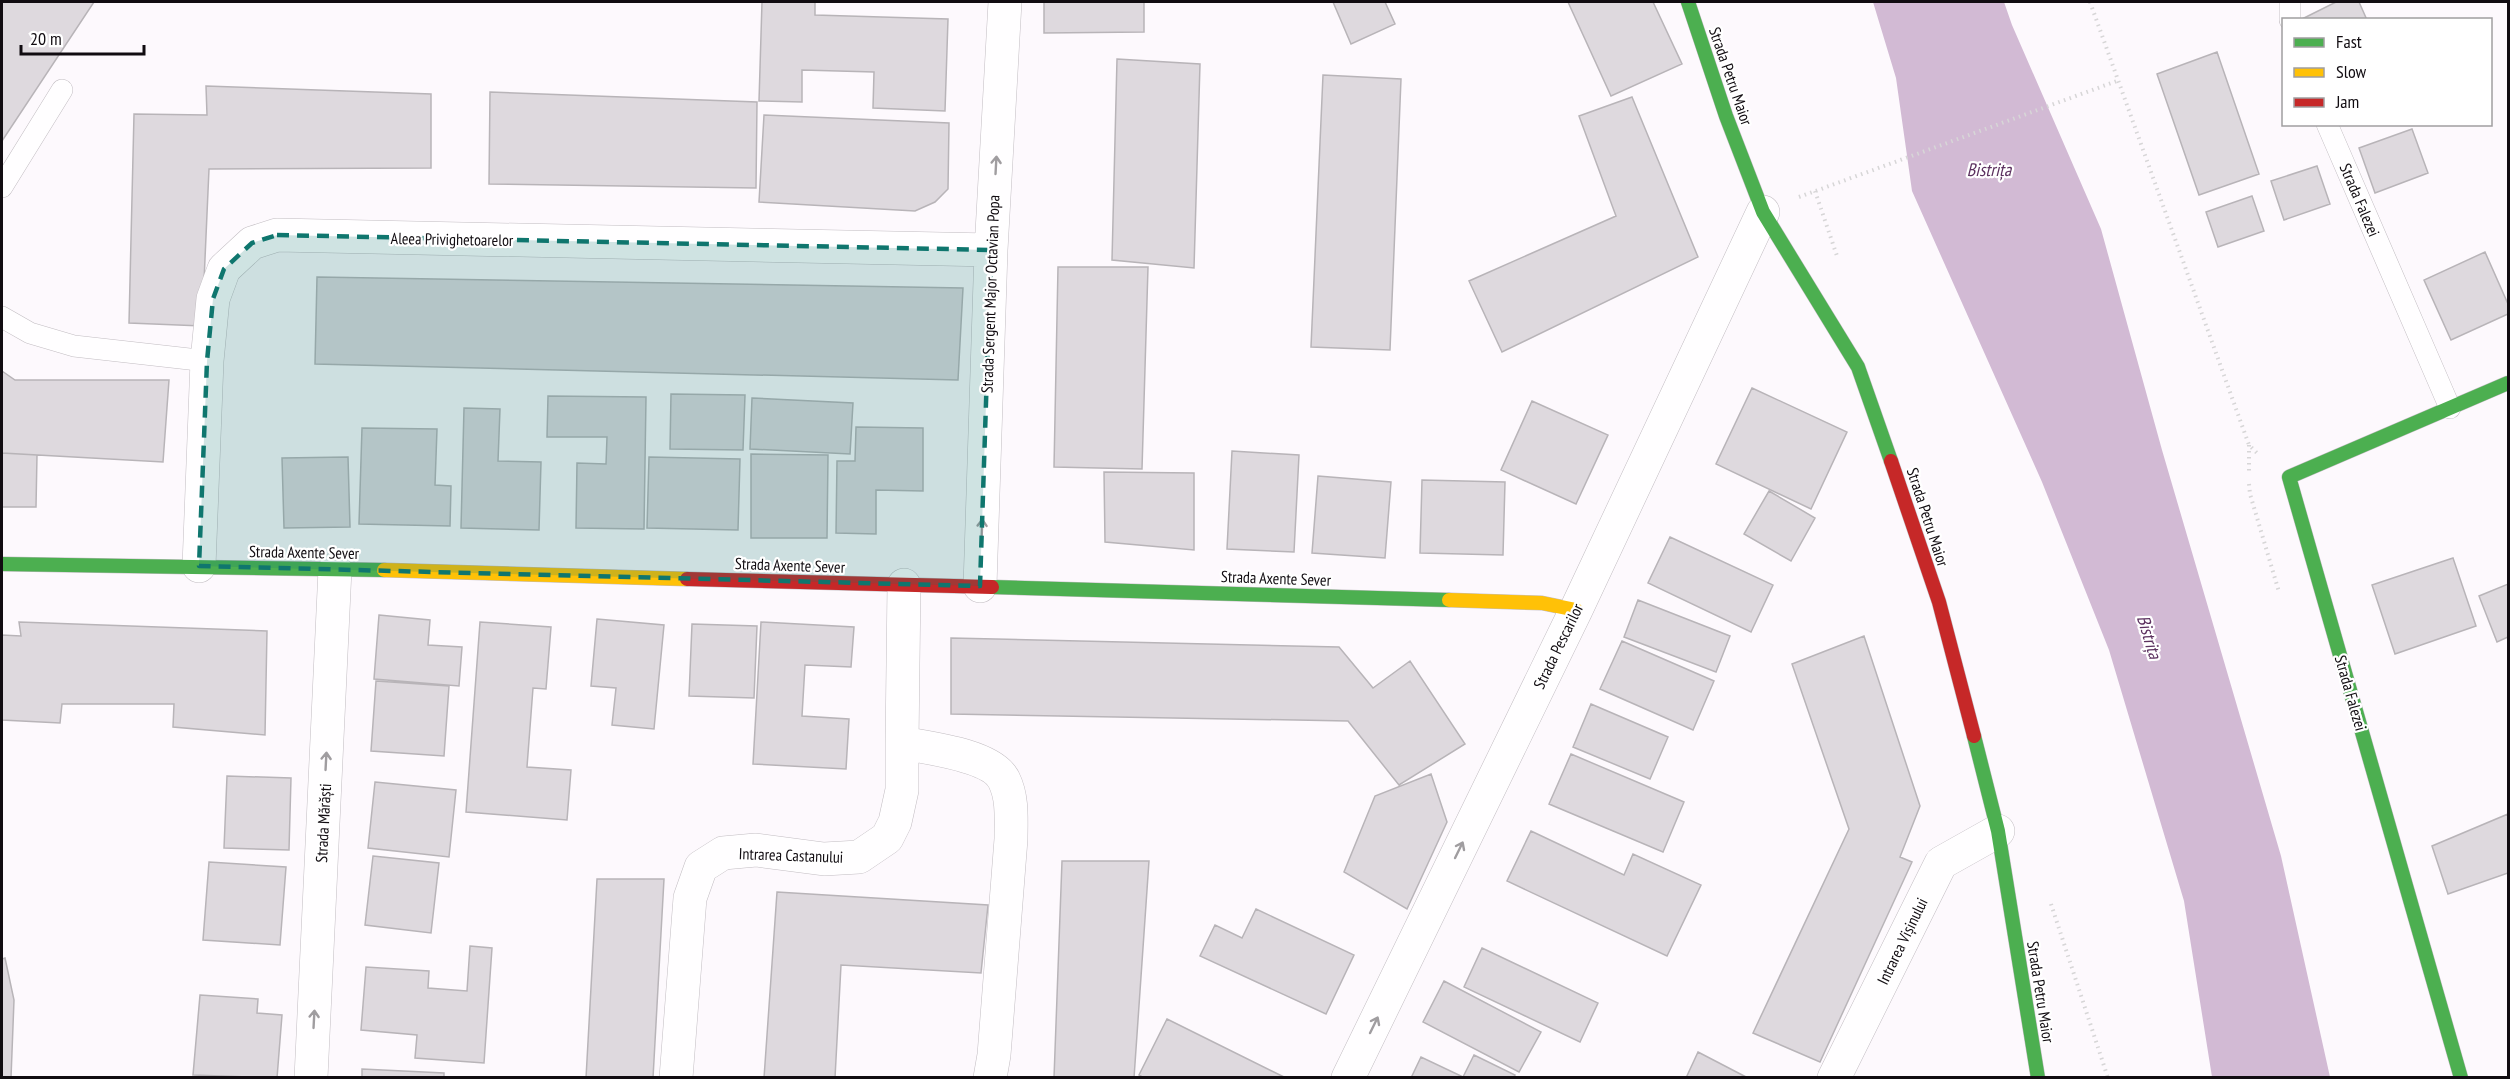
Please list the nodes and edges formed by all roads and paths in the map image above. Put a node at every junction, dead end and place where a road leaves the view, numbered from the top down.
1 (1005, 2) edge
2 (1688, 2) edge
3 (2090, 2) edge
4 (2290, 2) edge
5 (2290, 18) edge
6 (2117, 81) junction
7 (62, 90) dead end
8 (2328, 126) edge
9 (2, 187) edge
10 (1823, 188) dead end
11 (1763, 212) junction
12 (991, 250) junction
13 (2, 317) edge
14 (207, 361) junction
15 (2508, 383) edge
16 (2450, 408) junction
17 (2289, 477) junction
18 (2, 564) edge
19 (199, 566) junction
20 (335, 569) junction
21 (904, 585) junction
22 (980, 586) junction
23 (1576, 610) junction
24 (902, 743) junction
25 (1998, 831) junction
26 (311, 1077) edge
27 (676, 1077) edge
28 (990, 1077) edge
29 (1348, 1077) edge
30 (1834, 1077) edge
31 (2038, 1077) edge
32 (2461, 1077) edge

12 -> 1 street, Strada Sergent Major Octavian Popa
2 - 11 street, Strada Petru Maior
3 - 6 path
4 - 5 lane
6 - 10 path
6 - 17 path
7 - 9 lane
8 - 16 lane, Strada Falezei
11 - 23 street, Strada Pescarilor
11 - 25 street, Strada Petru Maior
12 - 14 street, Aleea Privighetoarelor
22 -> 12 street, Strada Sergent Major Octavian Popa
13 - 14 lane
14 - 19 street, Aleea Privighetoarelor
15 - 16 street
16 - 17 street
17 - 32 street, Strada Falezei
18 - 19 street, Strada Axente Sever
19 - 20 street, Strada Axente Sever
20 - 21 street, Strada Axente Sever
26 -> 20 street, Strada Mărăști
21 - 22 street, Strada Axente Sever
21 - 24 street, Intrarea Castanului
22 - 23 street, Strada Axente Sever
29 -> 23 street, Strada Pescarilor
24 - 27 street, Intrarea Castanului
24 - 28 street
25 - 30 street, Intrarea Vișinului
25 - 31 street, Strada Petru Maior

